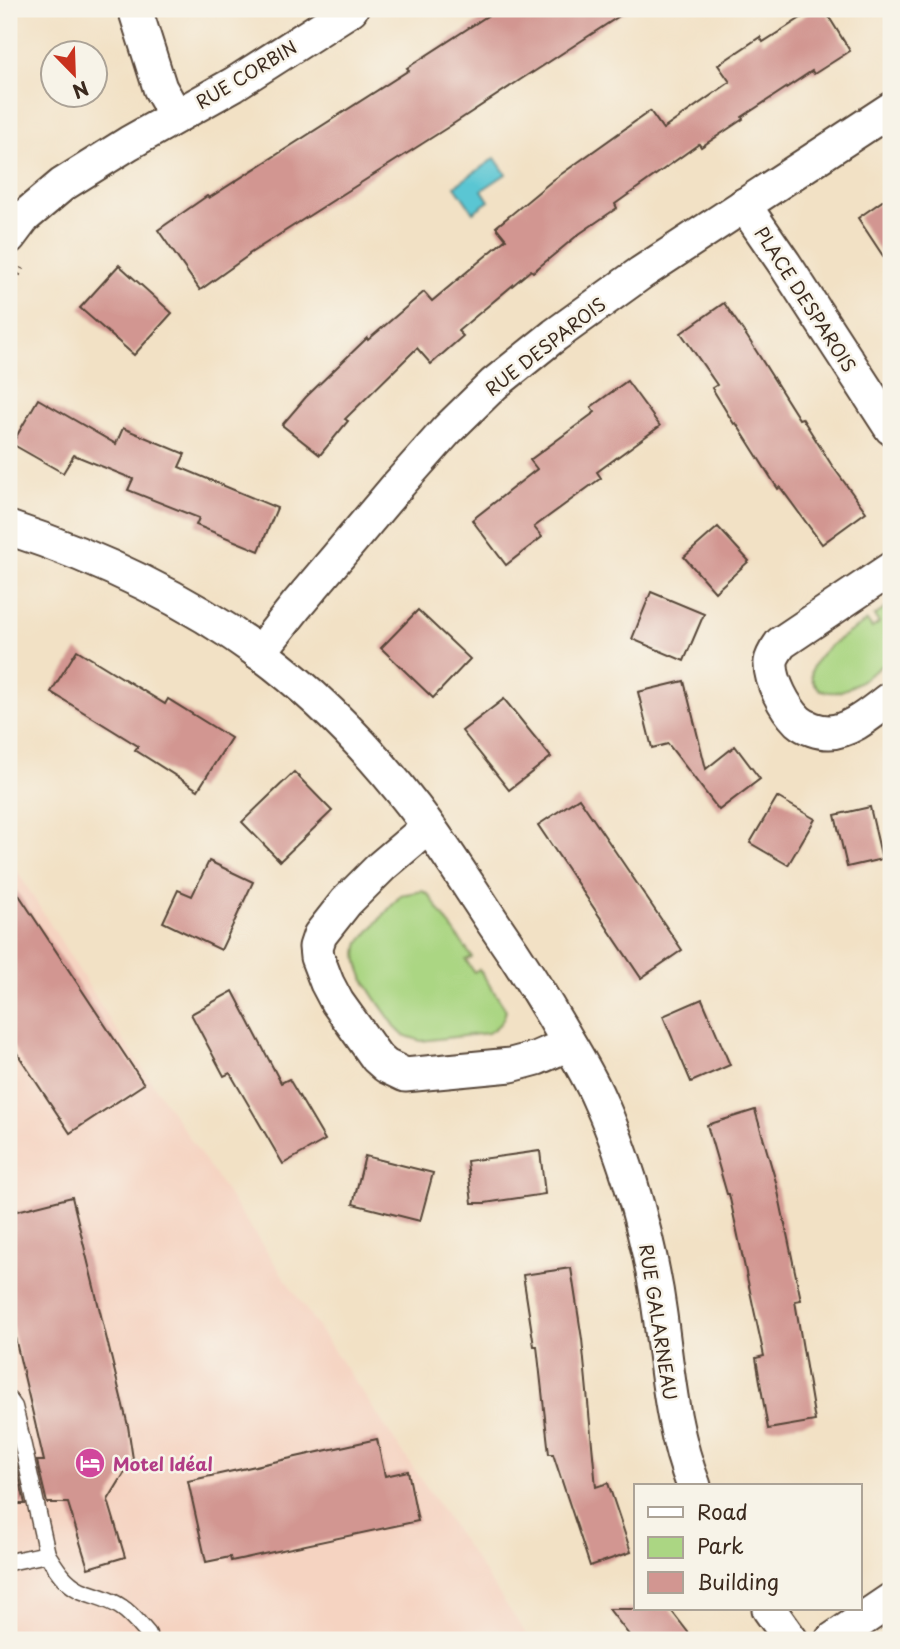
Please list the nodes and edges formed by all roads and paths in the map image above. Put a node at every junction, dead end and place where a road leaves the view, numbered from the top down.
1 (135, 9) edge
2 (351, 9) edge
3 (891, 109) edge
4 (176, 116) junction
5 (744, 205) junction
6 (9, 237) edge
7 (891, 428) edge
8 (9, 528) edge
9 (891, 569) edge
10 (259, 653) junction
11 (891, 698) edge
12 (428, 827) junction
13 (569, 1044) junction
14 (9, 1400) edge
15 (693, 1484) edge
16 (47, 1554) junction
17 (9, 1562) edge
18 (891, 1600) edge
19 (770, 1610) edge
20 (148, 1634) dead end
21 (791, 1640) edge
22 (832, 1640) edge

1 - 4 street
2 - 4 street, RUE CORBIN
3 - 5 street, RUE DESPAROIS
4 - 6 street, RUE CORBIN
5 - 7 street, PLACE DESPAROIS
5 - 10 street, RUE DESPAROIS
8 - 10 street, RUE GALARNEAU
9 - 11 street
10 - 12 street, RUE GALARNEAU
12 - 13 street, RUE GALARNEAU
12 - 13 street
13 - 15 street, RUE GALARNEAU
14 - 16 lane
16 - 17 lane
16 - 20 lane
18 - 22 street
19 - 21 street

